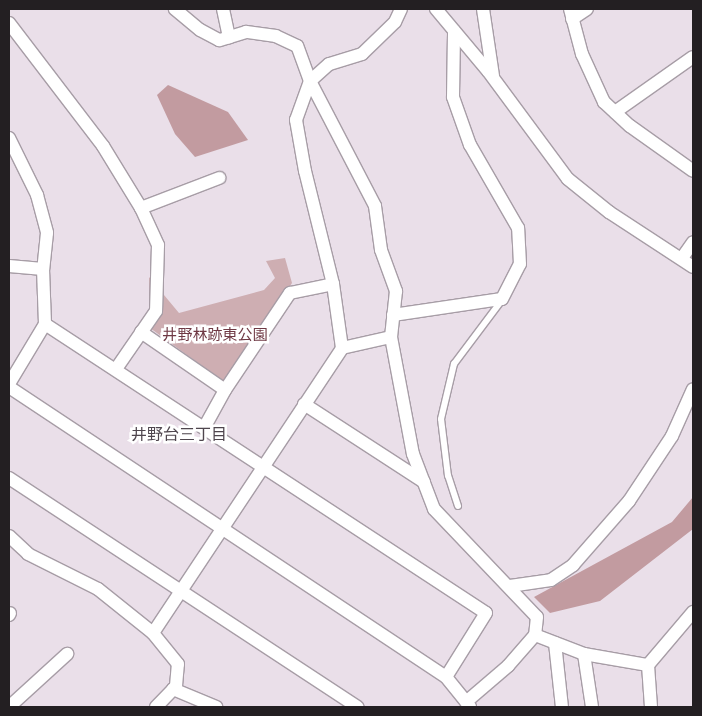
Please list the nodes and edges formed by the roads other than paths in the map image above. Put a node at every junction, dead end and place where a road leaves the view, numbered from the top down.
1 (175, 9) edge
2 (223, 9) edge
3 (401, 9) edge
4 (436, 9) edge
5 (483, 9) edge
6 (587, 9) edge
7 (571, 14) edge
8 (9, 23) edge
9 (454, 31) junction
10 (230, 37) junction
11 (693, 57) edge
12 (310, 81) junction
13 (494, 81) junction
14 (615, 112) junction
15 (9, 138) edge
16 (693, 171) edge
17 (219, 178) dead end
18 (141, 208) junction
19 (693, 242) edge
20 (682, 258) junction
21 (9, 266) edge
22 (693, 267) edge
23 (43, 269) junction
24 (333, 284) junction
25 (502, 299) junction
26 (393, 315) junction
27 (45, 324) junction
28 (141, 332) junction
29 (391, 337) junction
30 (342, 348) junction
31 (116, 368) junction
32 (9, 385) edge
33 (693, 389) edge
34 (225, 390) junction
35 (304, 404) junction
36 (204, 428) junction
37 (262, 466) junction
38 (9, 478) edge
39 (424, 482) junction
40 (458, 506) dead end
41 (220, 530) junction
42 (9, 536) edge
43 (510, 586) junction
44 (180, 592) junction
45 (693, 612) edge
46 (153, 633) junction
47 (535, 635) junction
48 (554, 643) junction
49 (68, 654) dead end
50 (584, 654) junction
51 (648, 665) junction
52 (446, 677) junction
53 (173, 689) junction
54 (468, 704) edge
55 (9, 707) edge
56 (156, 707) edge
57 (216, 707) edge
58 (357, 707) edge
59 (562, 707) edge
60 (592, 707) edge
61 (651, 707) edge

1 - 10 street
2 - 10 street
3 - 12 street
4 - 9 street
5 - 13 street
6 - 7 street
7 - 14 street
8 - 18 street
9 - 13 street
9 - 25 street
10 - 12 street
11 - 14 street
12 - 24 street
12 - 26 street
13 - 20 street
14 - 16 street
15 - 23 street
17 - 18 street
18 - 28 street
19 - 20 street
20 - 22 street
21 - 23 street
23 - 27 street
24 - 30 street
24 - 34 street
25 - 26 street
25 - 40 lane
26 - 29 street
27 - 31 street
27 - 32 street
28 - 31 street
28 - 34 street
29 - 30 street
29 - 39 street
30 - 35 street
31 - 36 street
32 - 41 street
33 - 43 street
34 - 36 street
35 - 37 street
35 - 39 street
36 - 37 street
37 - 41 street
37 - 52 street
38 - 44 street
39 - 43 street
41 - 44 street
41 - 52 street
42 - 46 street
43 - 47 street
44 - 46 street
44 - 58 street
45 - 51 street
46 - 53 street
47 - 48 street
47 - 54 street
48 - 50 street
48 - 59 street
49 - 55 street
50 - 51 street
50 - 60 street
51 - 61 street
52 - 54 street
53 - 56 street
53 - 57 street

